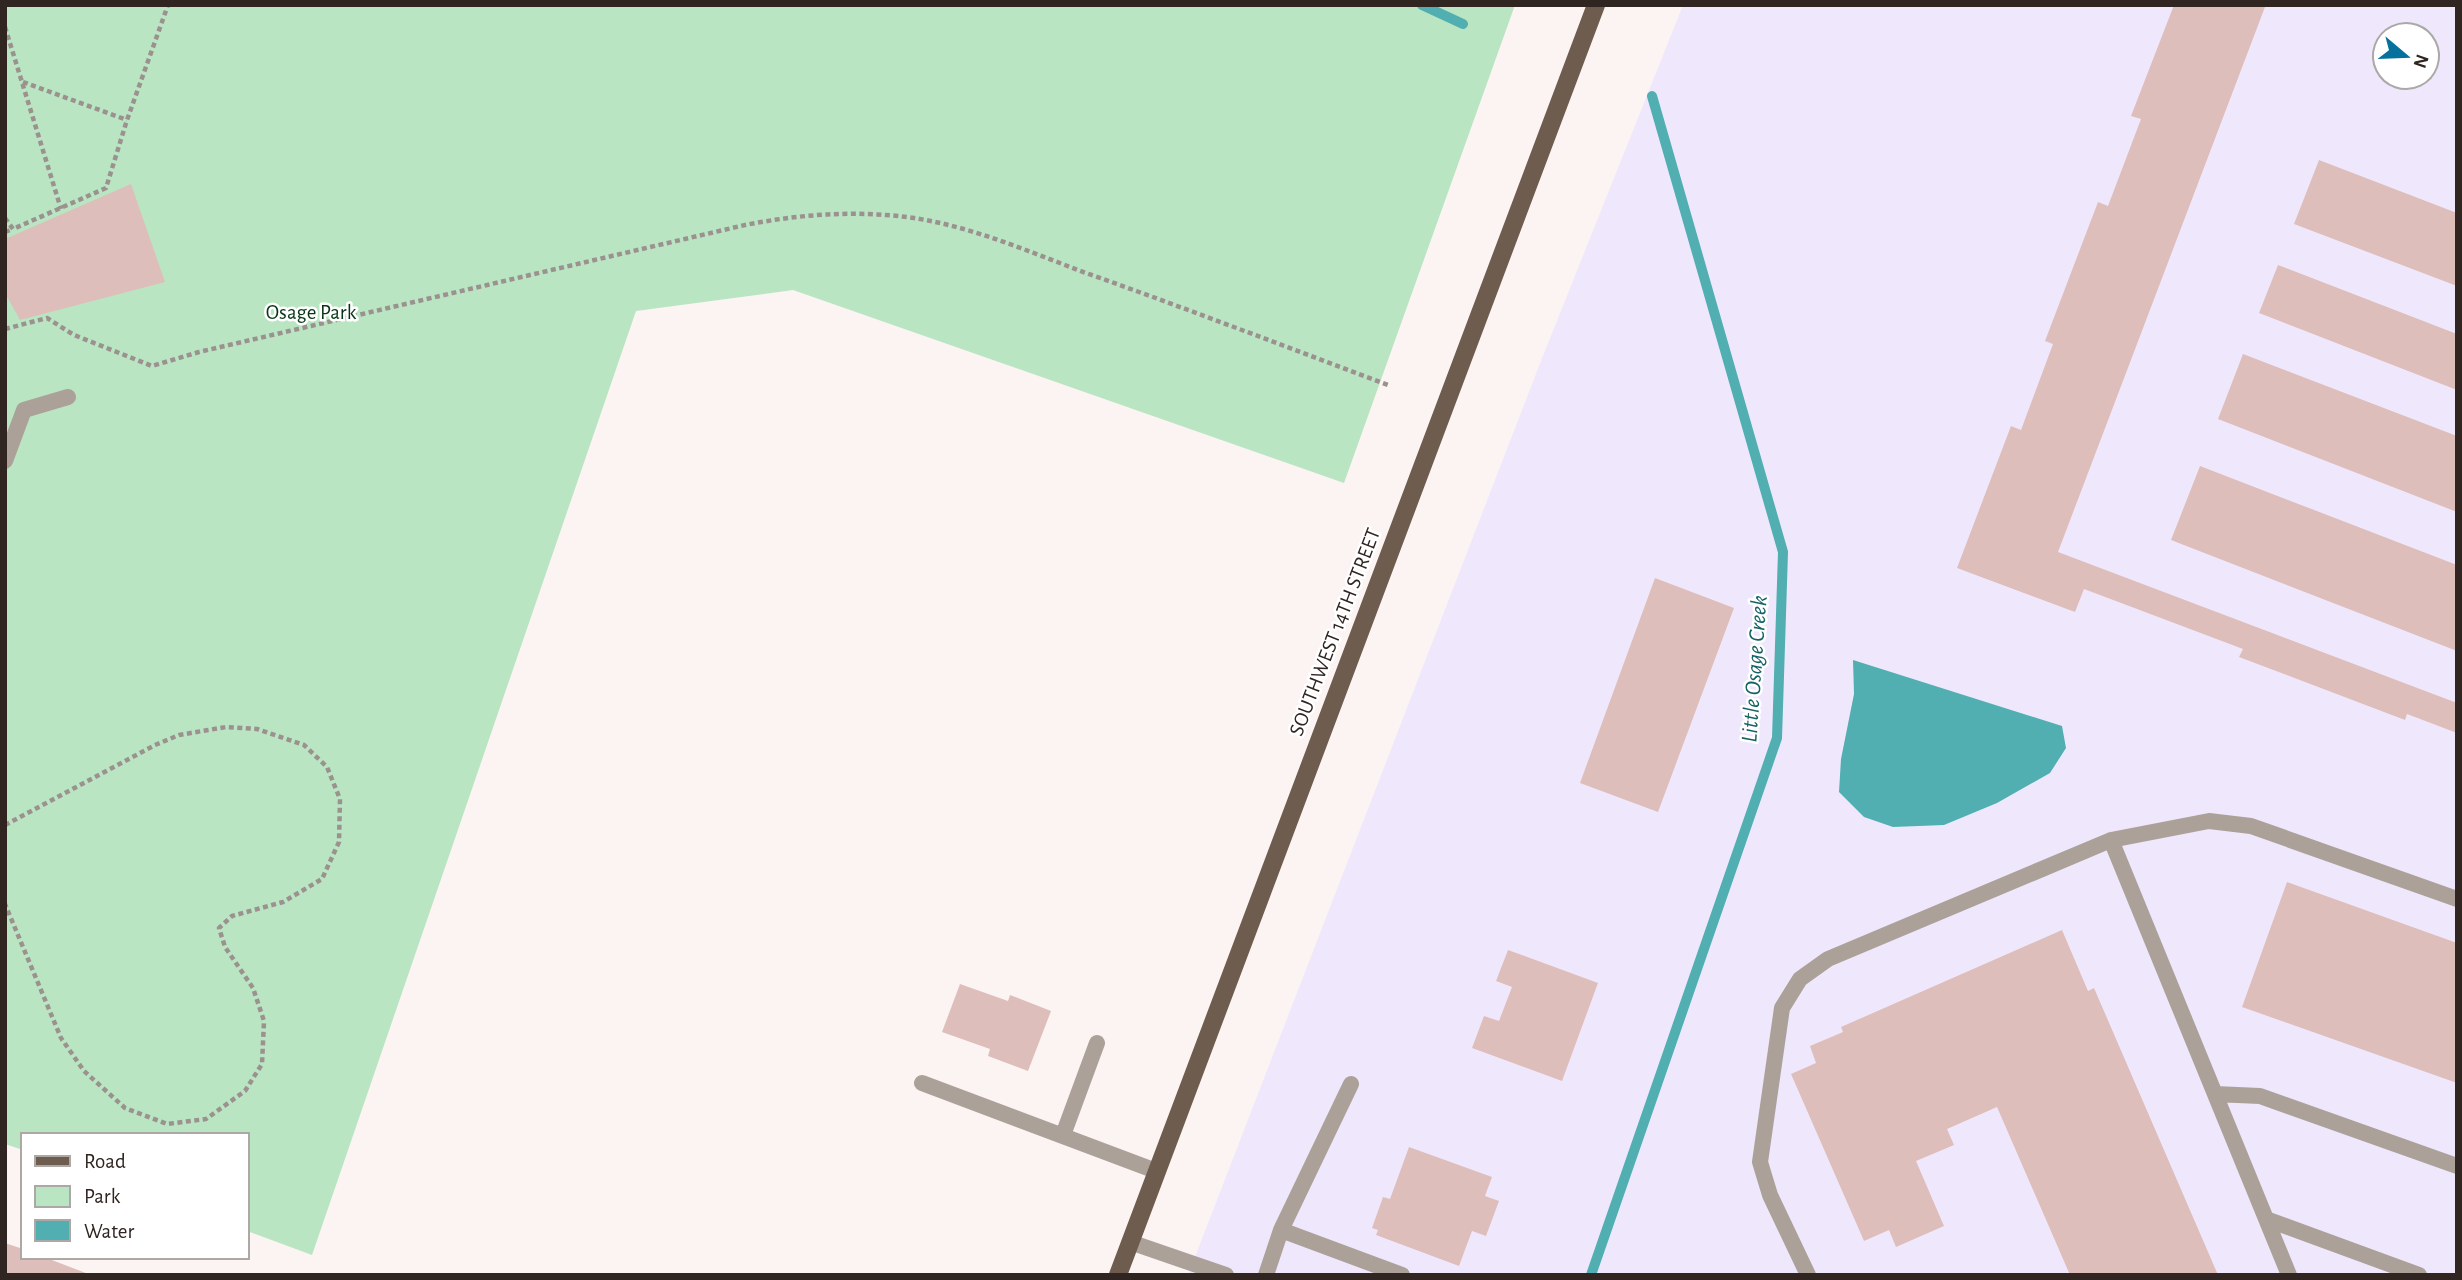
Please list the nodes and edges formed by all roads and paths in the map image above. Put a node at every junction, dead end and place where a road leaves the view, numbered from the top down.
1 (168, 5) edge
2 (1596, 5) edge
3 (5, 27) edge
4 (23, 82) junction
5 (127, 120) junction
6 (61, 209) junction
7 (5, 218) edge
8 (13, 229) junction
9 (5, 232) edge
10 (5, 329) edge
11 (1391, 386) dead end
12 (68, 397) dead end
13 (5, 461) edge
14 (5, 825) edge
15 (2111, 840) junction
16 (2457, 899) edge
17 (5, 904) edge
18 (1097, 1043) dead end
19 (922, 1083) dead end
20 (1351, 1084) dead end
21 (2215, 1094) junction
22 (1063, 1135) junction
23 (2457, 1167) edge
24 (1156, 1171) junction
25 (2266, 1219) junction
26 (1281, 1230) junction
27 (1130, 1242) junction
28 (1118, 1275) edge
29 (1226, 1275) edge
30 (1266, 1275) edge
31 (1402, 1275) edge
32 (1808, 1275) edge
33 (2289, 1275) edge
34 (2419, 1275) edge

1 - 5 path
2 - 24 main road, SOUTHWEST 14TH STREET
3 - 4 path
4 - 5 path
4 - 6 path
5 - 6 path
6 - 8 path
7 - 8 path
8 - 9 path
10 - 11 path
12 - 13 lane
14 - 17 path
15 - 16 lane
15 - 21 lane
15 - 32 lane
18 - 22 lane
19 - 22 lane
20 - 26 lane
21 - 23 lane
21 - 25 lane
22 - 24 lane
24 - 27 main road, SOUTHWEST 14TH STREET
25 - 33 lane
25 - 34 lane
26 - 30 lane
26 - 31 lane
27 - 28 main road, SOUTHWEST 14TH STREET
27 - 29 lane

